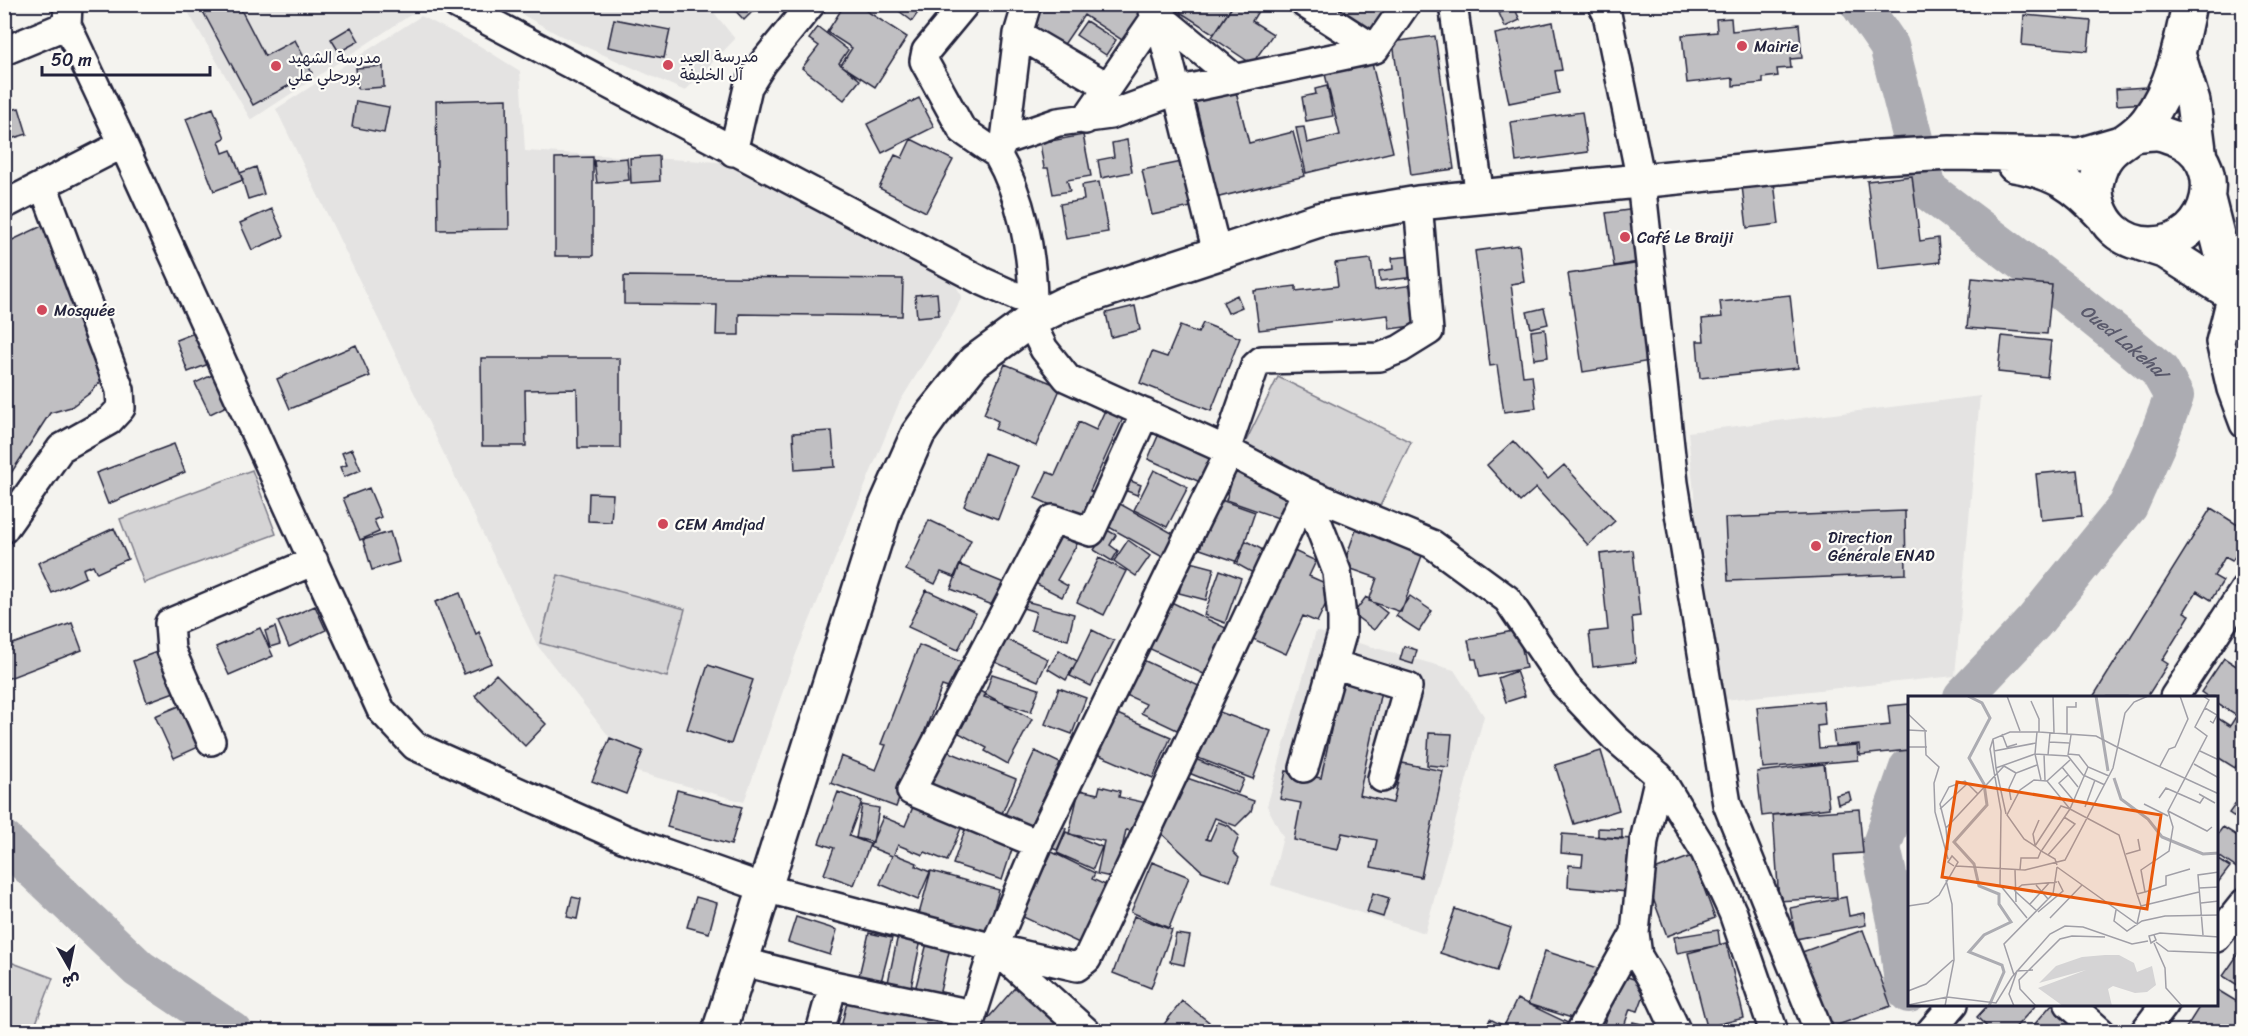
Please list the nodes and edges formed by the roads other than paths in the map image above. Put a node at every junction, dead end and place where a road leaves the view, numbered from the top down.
1 (456, 4) edge
2 (811, 4) edge
3 (965, 4) edge
4 (1027, 4) edge
5 (1305, 4) edge
6 (1406, 4) edge
7 (1453, 4) edge
8 (1602, 4) edge
9 (2188, 4) edge
10 (1156, 8) edge
11 (68, 15) edge
12 (1018, 34) junction
13 (1375, 49) junction
14 (4, 51) edge
15 (2179, 57) junction
16 (1233, 77) junction
17 (1107, 86) junction
18 (1176, 90) junction
19 (1085, 120) junction
20 (2127, 139) junction
21 (123, 144) junction
22 (1001, 147) junction
23 (733, 152) junction
24 (1950, 153) junction
25 (2200, 158) junction
26 (1641, 182) junction
27 (43, 185) junction
28 (1480, 197) junction
29 (2208, 199) junction
30 (1418, 203) junction
31 (4, 205) edge
32 (2102, 215) junction
33 (2127, 239) junction
34 (1217, 253) junction
35 (2238, 304) edge
36 (1035, 312) junction
37 (1145, 413) junction
38 (2244, 424) edge
39 (1226, 450) junction
40 (1306, 492) junction
41 (4, 529) edge
42 (314, 561) junction
43 (2244, 590) edge
44 (1333, 664) junction
45 (2175, 696) edge
46 (211, 741) dead end
47 (1304, 768) dead end
48 (1659, 776) junction
49 (1382, 778) dead end
50 (1038, 844) junction
51 (764, 888) junction
52 (2244, 903) edge
53 (1635, 933) junction
54 (2218, 937) edge
55 (994, 948) junction
56 (740, 961) junction
57 (832, 985) junction
58 (1953, 1006) edge
59 (2070, 1006) edge
60 (2164, 1006) edge
61 (969, 1023) edge
62 (719, 1032) edge
63 (820, 1032) edge
64 (1087, 1032) edge
65 (1580, 1032) edge
66 (1677, 1032) edge
67 (1774, 1032) edge
68 (1819, 1032) edge
69 (1930, 1032) edge
70 (2101, 1032) edge
71 (2144, 1032) edge

1 - 23 street
2 - 23 street
3 - 22 street
4 - 12 street
5 - 13 street
6 - 13 street
7 - 28 street
8 - 26 street
9 - 15 main road
10 - 16 street
10 - 17 street
10 - 18 street
11 - 14 street
11 - 21 street
12 - 17 street
12 - 22 street
13 - 16 street
15 - 20 main road
15 - 25 main road
16 - 18 street
17 - 19 street
18 - 19 street
18 - 34 street
19 - 22 street
20 - 24 main road
20 - 25 main road
20 - 32 main road
21 - 27 street
21 - 42 street
22 - 36 street
23 - 36 street
24 - 26 main road
24 - 32 main road
25 - 29 main road
26 - 28 main road
26 - 68 street
27 - 31 street
27 - 41 street
28 - 30 main road
29 - 33 main road
29 - 35 main road
30 - 34 main road
30 - 39 street
32 - 33 main road
33 - 35 main road
34 - 36 main road
35 - 38 street
36 - 37 street
36 - 51 main road
37 - 39 street
37 - 50 street
39 - 40 street
39 - 50 street
40 - 44 street
40 - 48 street
40 - 55 street
42 - 46 street
42 - 51 street
43 - 45 street
44 - 47 street
44 - 49 street
48 - 53 street
48 - 67 street
50 - 55 street
51 - 55 street
51 - 56 main road
52 - 54 street
53 - 65 street
53 - 66 street
55 - 61 street
55 - 64 street
56 - 57 street
56 - 62 main road
57 - 61 street
57 - 63 street
58 - 69 street
59 - 70 street
60 - 71 street

